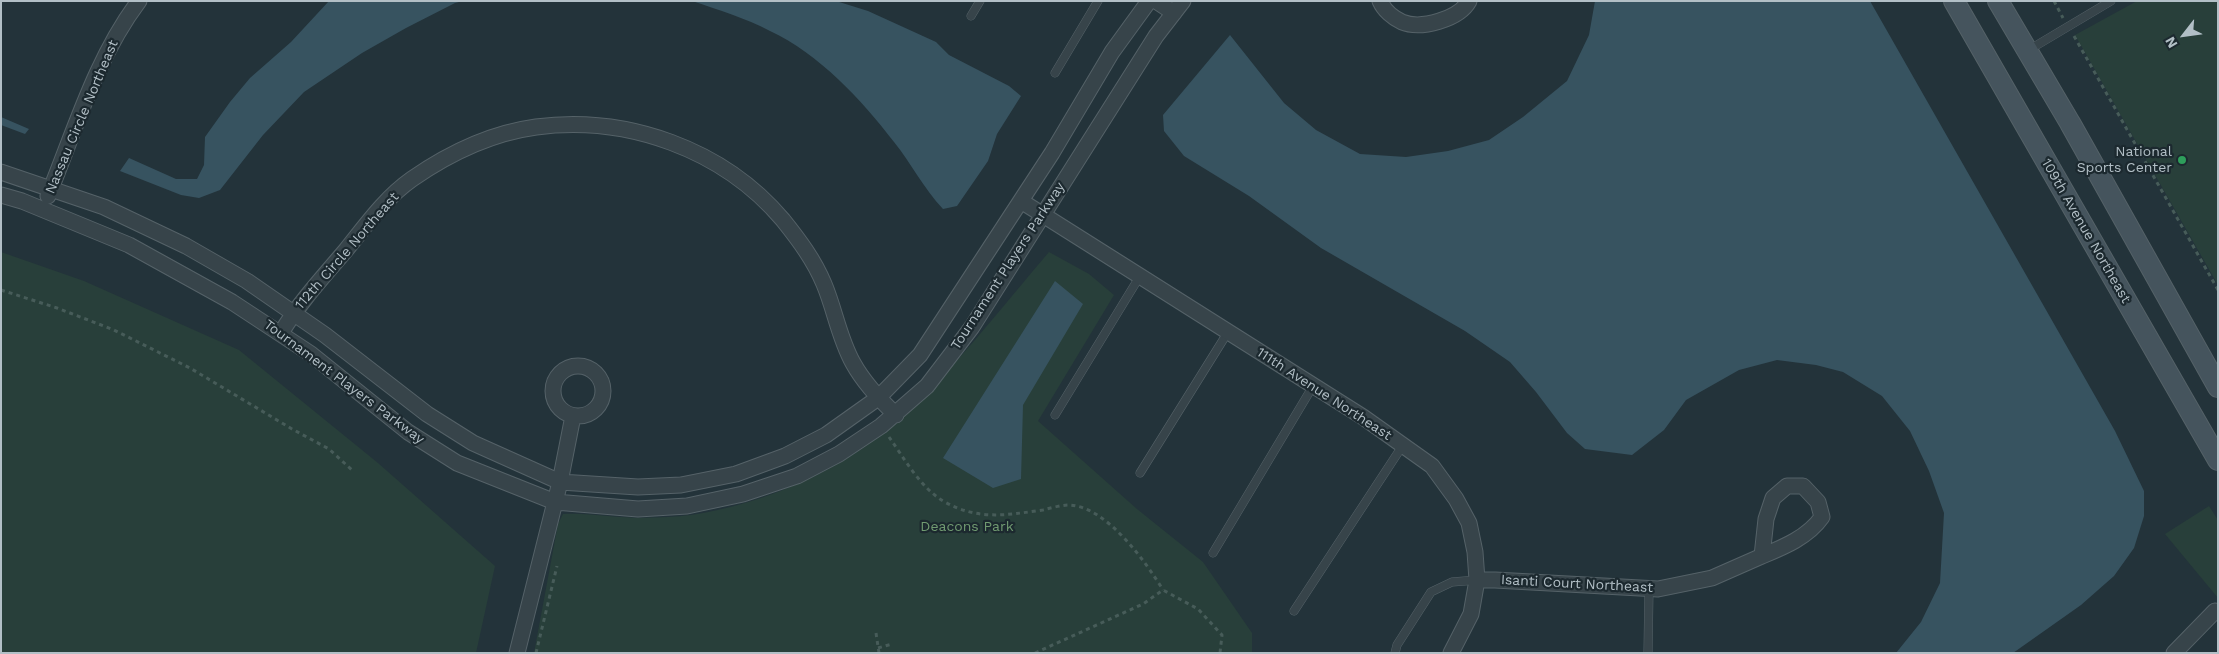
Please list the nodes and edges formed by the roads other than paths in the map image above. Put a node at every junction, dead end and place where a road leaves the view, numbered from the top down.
1 (139, 1) edge
2 (980, 1) edge
3 (1098, 1) edge
4 (1148, 1) edge
5 (1156, 1) edge
6 (1380, 1) edge
7 (1469, 1) edge
8 (1954, 1) edge
9 (1998, 1) edge
10 (2111, 1) edge
11 (1178, 7) edge
12 (971, 16) dead end
13 (2027, 51) junction
14 (1055, 73) dead end
15 (1, 172) edge
16 (51, 189) junction
17 (1, 195) edge
18 (1021, 201) junction
19 (43, 209) junction
20 (1042, 214) junction
21 (1140, 276) junction
22 (293, 312) junction
23 (1228, 332) junction
24 (281, 333) junction
25 (1313, 386) junction
26 (2218, 387) edge
27 (878, 398) junction
28 (896, 415) junction
29 (1055, 415) dead end
30 (573, 416) dead end
31 (1403, 445) junction
32 (2218, 460) edge
33 (1140, 473) dead end
34 (560, 482) junction
35 (555, 502) junction
36 (1212, 553) dead end
37 (1762, 556) junction
38 (1477, 580) junction
39 (1649, 588) junction
40 (1294, 611) dead end
41 (2215, 611) dead end
42 (517, 653) edge
43 (1395, 653) edge
44 (1451, 653) edge
45 (1648, 653) edge
46 (2174, 653) edge

1 - 16 street, Nassau Circle Northeast
2 - 12 lane
3 - 14 lane
4 - 18 street, Tournament Players Parkway
5 - 11 street
6 - 7 street
8 - 32 main road, 109th Avenue Northeast
9 - 13 main road
10 - 13 lane
11 - 20 street, Tournament Players Parkway
13 - 26 main road
15 - 16 street, Tournament Players Parkway
16 - 19 street, Nassau Circle Northeast
16 - 22 street, Tournament Players Parkway
17 - 19 street, Tournament Players Parkway
18 - 20 street, 111th Avenue Northeast
18 - 27 street, Tournament Players Parkway
19 - 24 street, Tournament Players Parkway
20 - 21 street, 111th Avenue Northeast
20 - 28 street, Tournament Players Parkway
21 - 23 street, 111th Avenue Northeast
21 - 29 lane
22 - 24 street, 112th Circle Northeast
22 - 27 street, 112th Circle Northeast
22 - 34 street, Tournament Players Parkway
23 - 25 street, 111th Avenue Northeast
23 - 33 lane
24 - 35 street, Tournament Players Parkway
25 - 31 street, 111th Avenue Northeast
25 - 36 lane
27 - 28 street, 112th Circle Northeast
27 - 34 street, Tournament Players Parkway
28 - 35 street, Tournament Players Parkway
30 - 34 street
31 - 38 street, 111th Avenue Northeast
31 - 40 lane
34 - 35 street
35 - 42 street
37 - 37 street, Isanti Court Northeast
37 - 39 street, Isanti Court Northeast
38 - 39 street, Isanti Court Northeast
38 - 43 lane
38 - 44 street, 111th Avenue Northeast
39 - 45 lane
41 - 46 street

